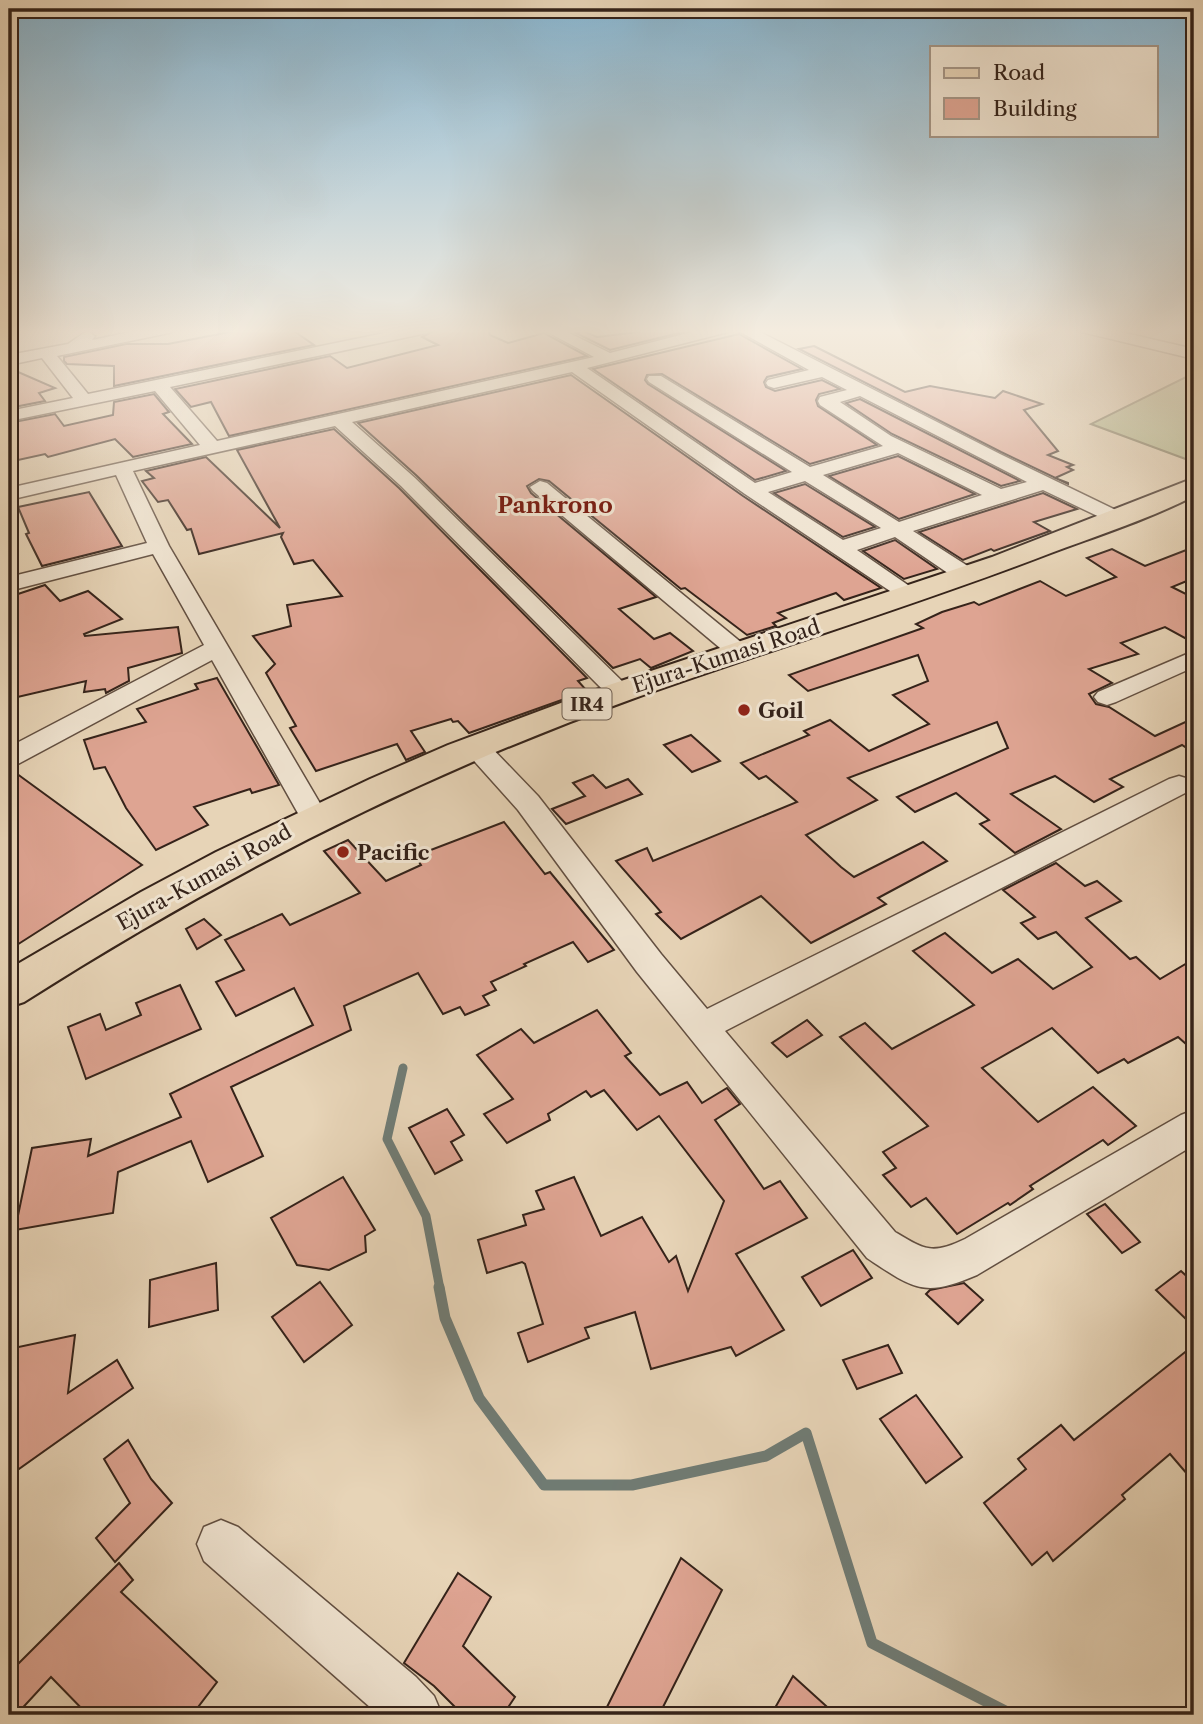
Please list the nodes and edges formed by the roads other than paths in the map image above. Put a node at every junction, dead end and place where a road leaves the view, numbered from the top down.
1 (40, 409) edge
2 (180, 409) edge
3 (388, 409) edge
4 (636, 409) edge
5 (704, 409) edge
6 (840, 409) edge
7 (897, 409) edge
8 (9, 416) edge
9 (339, 421) junction
10 (900, 447) junction
11 (213, 448) junction
12 (122, 467) junction
13 (807, 473) junction
14 (1045, 483) junction
15 (540, 486) dead end
16 (1194, 486) edge
17 (752, 490) junction
18 (9, 494) edge
19 (999, 496) junction
20 (1117, 518) junction
21 (898, 530) junction
22 (159, 546) junction
23 (841, 548) junction
24 (966, 575) junction
25 (9, 584) edge
26 (910, 594) junction
27 (219, 647) junction
28 (740, 653) junction
29 (1194, 658) edge
30 (619, 692) junction
31 (1107, 697) dead end
32 (476, 747) junction
33 (9, 758) edge
34 (1179, 785) dead end
35 (314, 817) junction
36 (9, 990) edge
37 (702, 1027) junction
38 (1194, 1126) edge
39 (221, 1544) dead end
40 (415, 1715) edge

1 - 8 street
2 - 11 street
3 - 9 street
4 - 17 street
5 - 13 street
6 - 10 street
7 - 14 street
9 - 11 street
9 - 30 street
10 - 13 street
10 - 19 street
11 - 12 street
12 - 18 street
12 - 22 street
13 - 17 street
13 - 21 street
14 - 19 street
14 - 20 street
15 - 28 street
16 - 20 main road, Ejura-Kumasi Road / IR4
17 - 23 street
19 - 21 street
20 - 24 main road, Ejura-Kumasi Road / IR4
21 - 23 street
21 - 24 street
22 - 25 street
22 - 27 street
23 - 26 street
24 - 26 main road, Ejura-Kumasi Road / IR4
26 - 28 main road, Ejura-Kumasi Road / IR4
27 - 33 street
27 - 35 street
28 - 30 main road, Ejura-Kumasi Road / IR4
29 - 31 street
30 - 32 main road, Ejura-Kumasi Road / IR4
32 - 35 main road, Ejura-Kumasi Road / IR4
32 - 37 street
34 - 37 street
35 - 36 main road, Ejura-Kumasi Road / IR4
37 - 38 street
39 - 40 street

